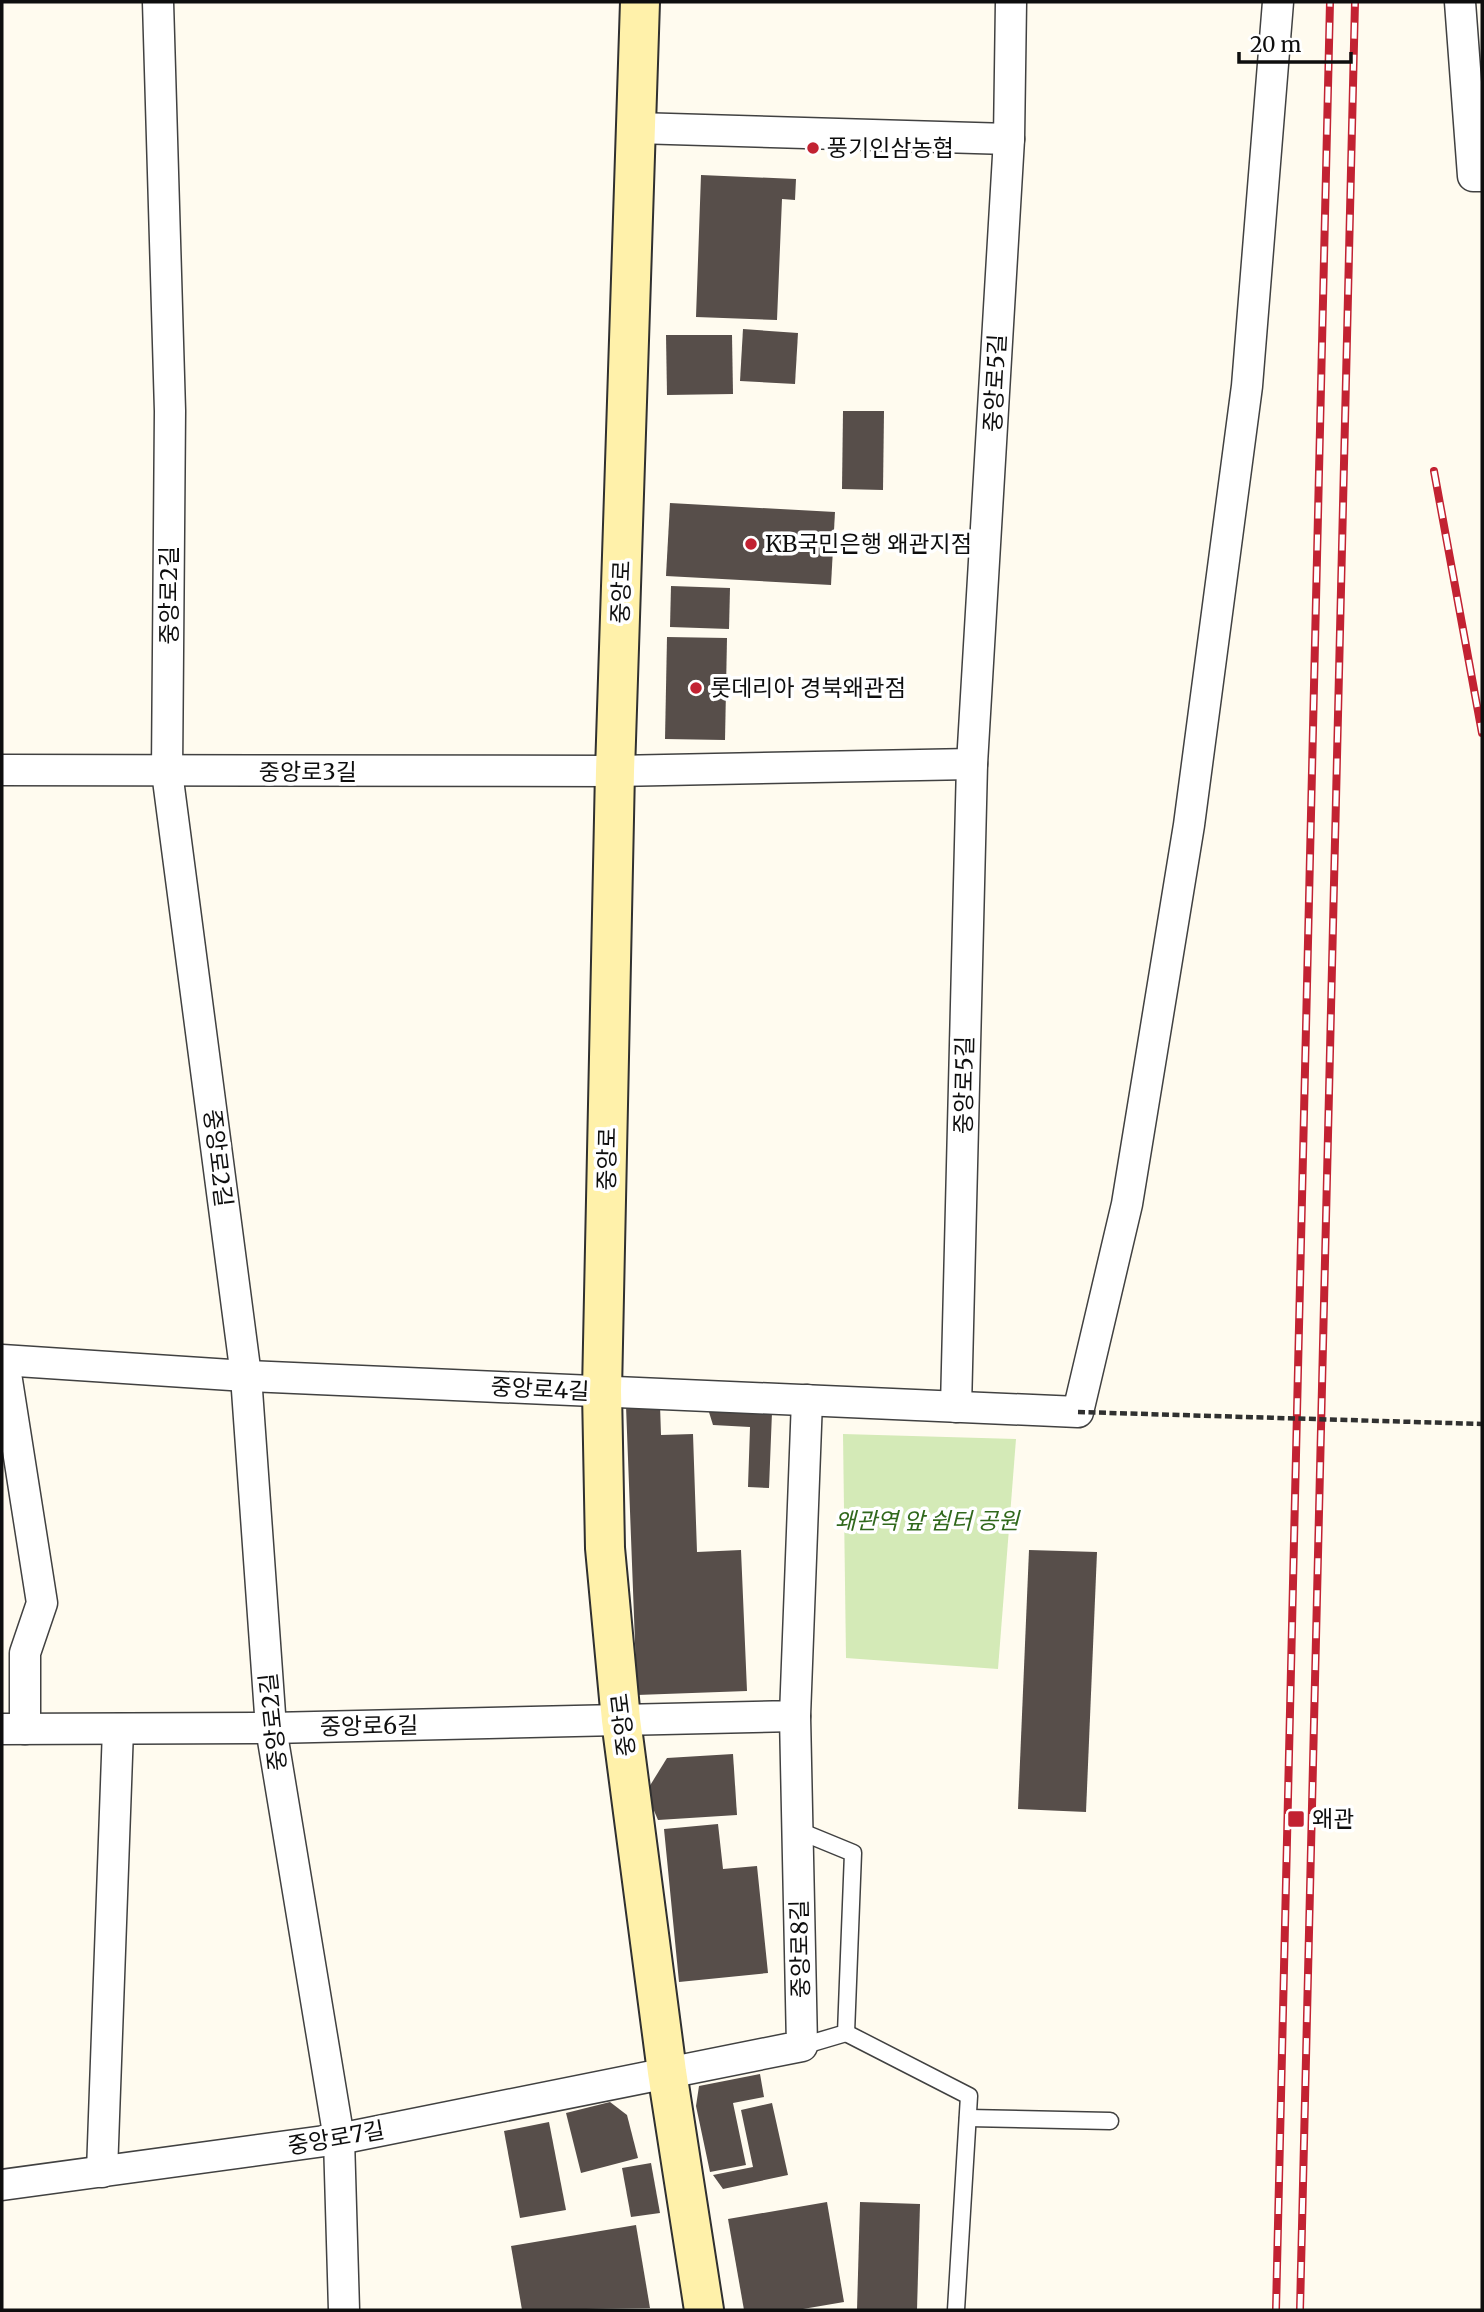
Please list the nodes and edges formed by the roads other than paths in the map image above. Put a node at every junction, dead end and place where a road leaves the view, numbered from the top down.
1 (158, 2) edge
2 (640, 2) edge
3 (1010, 2) edge
4 (1278, 2) edge
5 (1460, 2) edge
6 (636, 128) junction
7 (1009, 139) junction
8 (1482, 176) edge
9 (972, 764) junction
10 (2, 771) edge
11 (615, 771) junction
12 (167, 772) junction
13 (3, 1361) edge
14 (246, 1376) junction
15 (602, 1391) junction
16 (807, 1400) junction
17 (956, 1407) junction
18 (795, 1716) junction
19 (621, 1720) junction
20 (271, 1728) junction
21 (13, 1729) edge
22 (118, 1729) junction
23 (797, 1830) junction
24 (846, 2033) junction
25 (802, 2046) junction
26 (667, 2072) junction
27 (968, 2118) junction
28 (1110, 2121) dead end
29 (339, 2139) junction
30 (102, 2172) junction
31 (2, 2185) edge
32 (344, 2310) edge
33 (704, 2310) edge
34 (956, 2310) edge

1 - 12 street, 중앙로2길
2 - 6 street, 중앙로
3 - 7 street, 중앙로5길
4 - 17 street, 중앙로4길
5 - 8 street
6 - 7 street
6 - 11 street, 중앙로
7 - 9 street, 중앙로5길
9 - 11 street
9 - 17 street, 중앙로5길
10 - 12 street, 중앙로3길
11 - 12 street, 중앙로3길
11 - 15 street, 중앙로
12 - 14 street, 중앙로2길
13 - 14 street, 중앙로4길
13 - 21 street, 중앙로6길
14 - 15 street, 중앙로4길
14 - 20 street, 중앙로2길
15 - 16 street, 중앙로4길
15 - 19 street, 중앙로
16 - 17 street, 중앙로4길
16 - 18 street, 중앙로8길
18 - 19 street, 중앙로6길
18 - 23 street, 중앙로8길
19 - 20 street, 중앙로6길
19 - 26 street, 중앙로
20 - 22 street, 중앙로6길
20 - 29 street, 중앙로2길
21 - 22 street, 중앙로6길
22 - 30 street
23 - 24 lane
23 - 25 street, 중앙로8길
24 - 25 lane
24 - 27 lane
25 - 26 street
26 - 29 street, 중앙로7길
26 - 33 street, 중앙로
27 - 28 lane
27 - 34 lane
29 - 30 street, 중앙로7길
29 - 32 street, 중앙로2길
30 - 31 street, 중앙로7길

